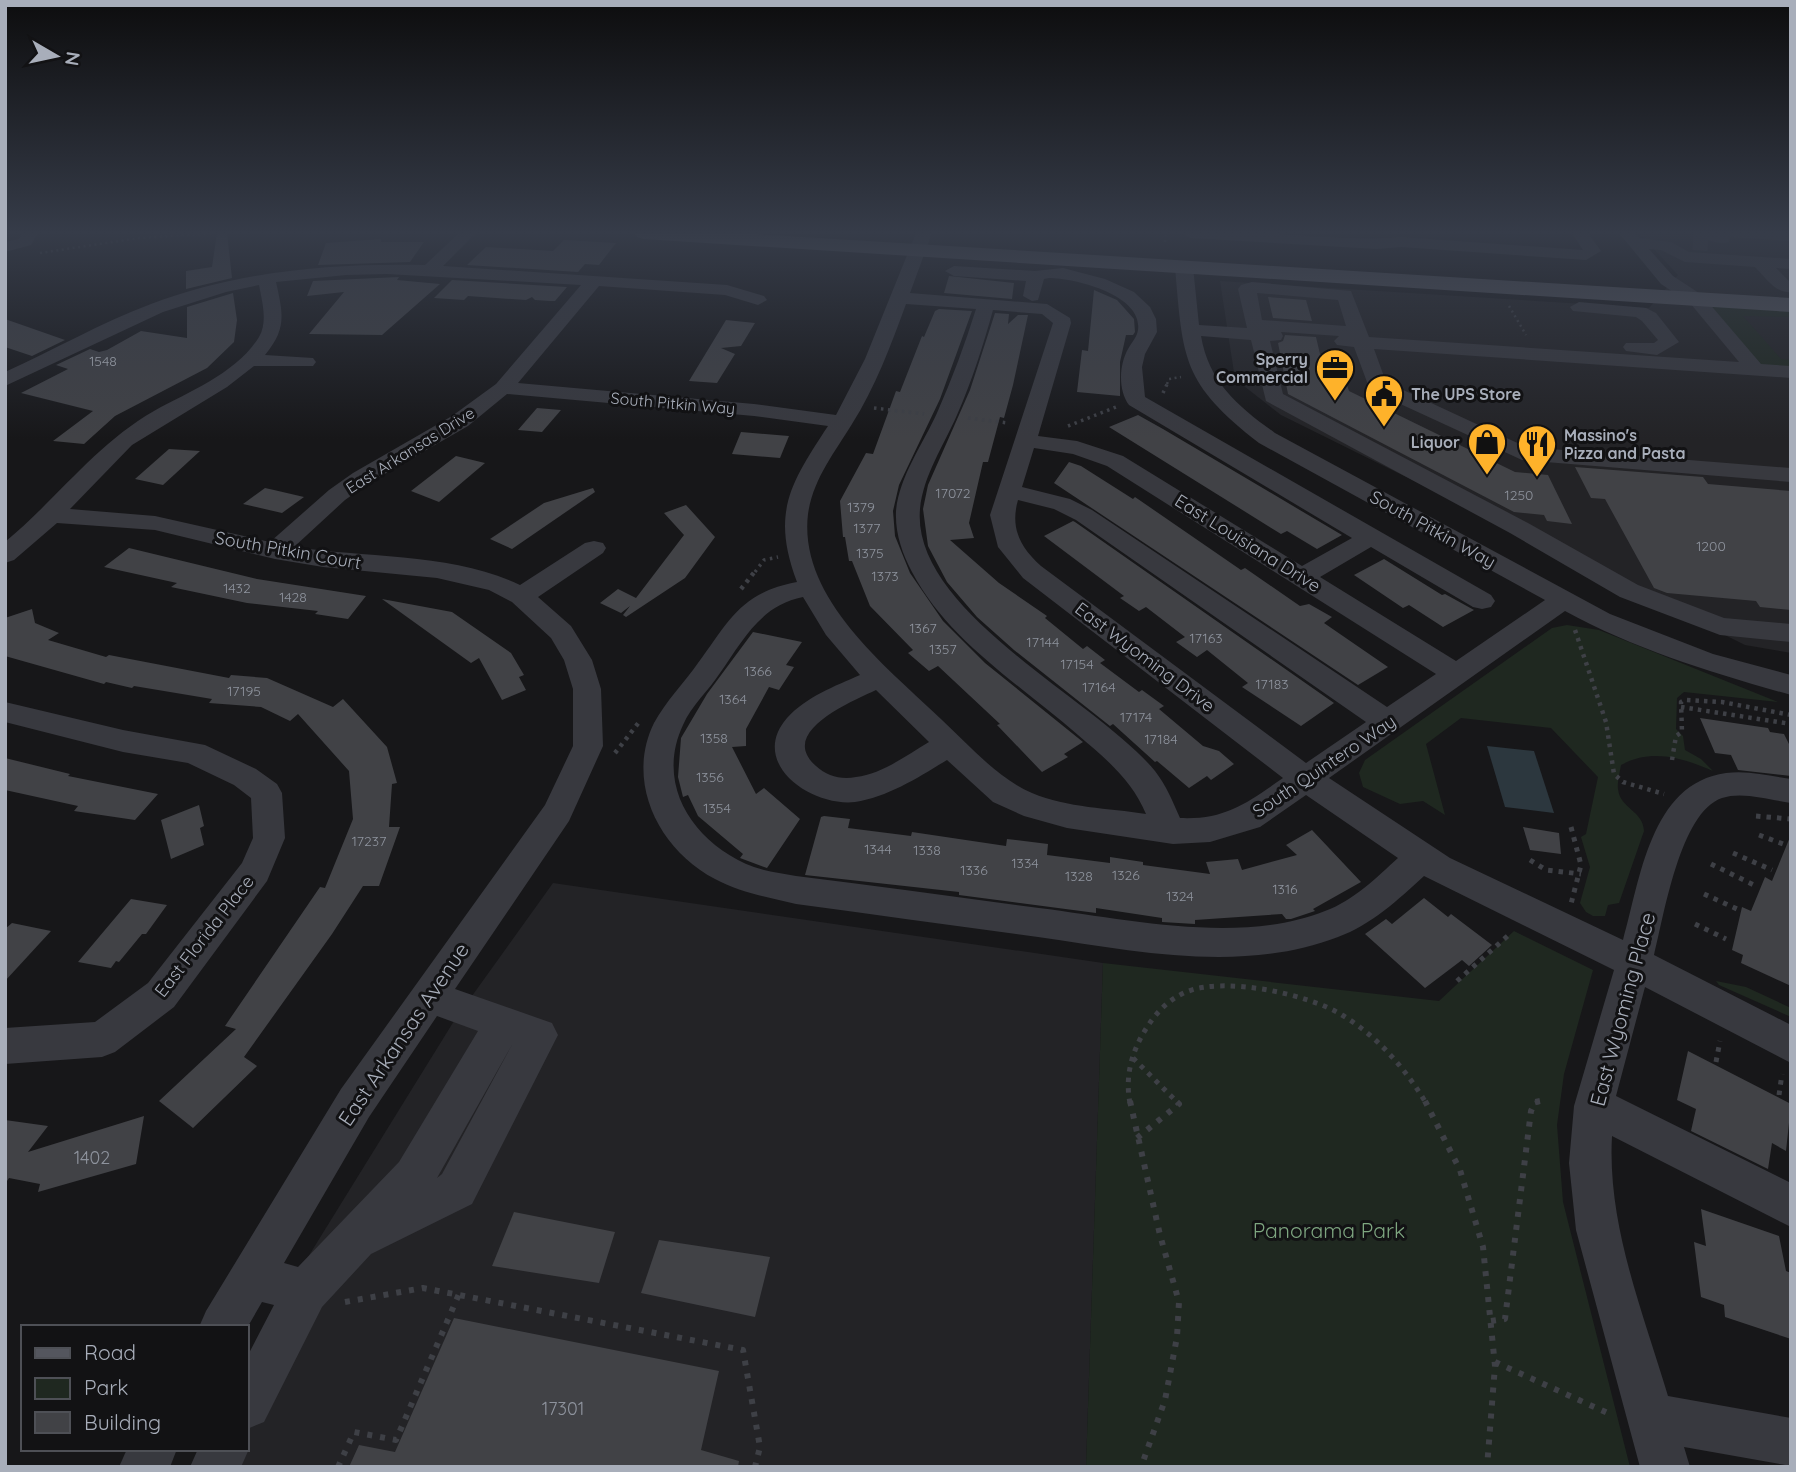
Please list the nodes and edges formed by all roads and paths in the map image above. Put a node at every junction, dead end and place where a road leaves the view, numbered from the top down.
1 (174, 302) edge
2 (271, 302) edge
3 (576, 302) edge
4 (899, 302) edge
5 (953, 302) edge
6 (1033, 302) edge
7 (1134, 302) edge
8 (1187, 302) edge
9 (1249, 302) edge
10 (1347, 302) edge
11 (1682, 302) edge
12 (1739, 302) edge
13 (986, 304) junction
14 (1509, 305) dead end
15 (1032, 307) junction
16 (1579, 307) dead end
17 (1691, 309) junction
18 (99, 314) dead end
19 (120, 321) junction
20 (1190, 330) junction
21 (1259, 335) junction
22 (1358, 337) junction
23 (1531, 344) dead end
24 (1605, 345) dead end
25 (1708, 346) dead end
26 (249, 360) junction
27 (306, 362) dead end
28 (1725, 368) junction
29 (1756, 370) junction
30 (1791, 372) edge
31 (5, 380) edge
32 (503, 388) junction
33 (848, 413) junction
34 (947, 415) junction
35 (1022, 433) junction
36 (1791, 475) edge
37 (1010, 491) junction
38 (52, 515) junction
39 (1363, 533) junction
40 (594, 548) dead end
41 (275, 551) junction
42 (5, 555) edge
43 (1301, 577) junction
44 (809, 588) junction
45 (521, 596) junction
46 (1563, 600) junction
47 (1482, 601) dead end
48 (1791, 632) edge
49 (1457, 674) junction
50 (880, 677) junction
51 (1791, 685) edge
52 (1681, 706) junction
53 (5, 712) edge
54 (1791, 715) edge
55 (1388, 722) junction
56 (1791, 724) edge
57 (950, 744) junction
58 (588, 746) joint
59 (1672, 760) dead end
60 (1306, 779) junction
61 (1791, 791) edge
62 (1691, 802) junction
63 (1756, 816) dead end
64 (1791, 819) edge
65 (1571, 827) dead end
66 (1169, 830) junction
67 (1759, 835) dead end
68 (1791, 847) edge
69 (1733, 853) dead end
70 (1422, 857) junction
71 (1530, 860) dead end
72 (1712, 864) dead end
73 (1772, 870) dead end
74 (1581, 874) junction
75 (1756, 886) dead end
76 (1704, 894) dead end
77 (1571, 904) dead end
78 (1737, 909) dead end
79 (1695, 924) dead end
80 (1511, 933) dead end
81 (1726, 939) dead end
82 (1634, 963) junction
83 (1457, 981) dead end
84 (429, 997) junction
85 (1720, 1041) dead end
86 (5, 1046) edge
87 (1133, 1058) junction
88 (1786, 1059) edge
89 (1716, 1062) dead end
90 (1779, 1095) dead end
91 (1541, 1101) dead end
92 (1594, 1106) junction
93 (1137, 1138) junction
94 (1791, 1206) edge
95 (250, 1277) junction
96 (459, 1294) junction
97 (319, 1297) junction
98 (1491, 1321) junction
99 (223, 1325) edge
100 (1494, 1362) junction
101 (248, 1404) edge
102 (1635, 1417) junction
103 (1791, 1442) edge
104 (152, 1451) edge
105 (223, 1451) edge
106 (144, 1467) edge
107 (215, 1467) edge
108 (338, 1467) edge
109 (755, 1467) edge
110 (1141, 1467) edge
111 (1487, 1467) edge
112 (1665, 1467) edge

1 - 19 street
2 - 26 street
3 - 32 street, East Arkansas Drive
4 - 33 street
5 - 13 street, East Wyoming Drive
6 - 15 street
7 - 39 street
8 - 20 street, South Pitkin Way
9 - 22 street
10 - 22 street
11 - 17 main road
12 - 17 main road
13 - 15 street, East Wyoming Drive
13 - 34 street
14 - 23 path
15 - 35 street, East Wyoming Drive
16 - 24 street
17 - 29 street
18 - 19 street
19 - 31 street
20 - 21 street
20 - 46 street, South Pitkin Way
21 - 22 street
21 - 48 street
22 - 28 street
22 - 36 street
25 - 28 street
26 - 27 street
26 - 38 street
28 - 29 street
29 - 30 street
32 - 33 street, South Pitkin Way
32 - 41 street, East Arkansas Drive
33 - 34 path
33 - 44 street, South Quintero Way
34 - 35 path
34 - 66 street
35 - 37 street, East Wyoming Drive
35 - 43 street, East Louisiana Drive
37 - 55 street
37 - 60 street, East Wyoming Drive
38 - 41 street, South Pitkin Court
38 - 42 street
39 - 43 street
39 - 47 street
40 - 45 street
41 - 45 street, South Pitkin Court
43 - 49 street, East Louisiana Drive
44 - 50 street, South Quintero Way
44 - 70 street
45 - 58 street, South Pitkin Court
46 - 49 street, South Quintero Way
46 - 51 street, South Pitkin Way
46 - 62 path
49 - 55 street, South Quintero Way
50 - 57 street, South Quintero Way
50 - 57 street
52 - 54 path
52 - 56 path
52 - 59 path
53 - 86 street, East Florida Place
55 - 60 street, South Quintero Way
57 - 66 street, South Quintero Way
58 - 84 street, East Arkansas Avenue
60 - 66 street, South Quintero Way
60 - 70 street, East Wyoming Drive
61 - 62 street
62 - 82 street, East Wyoming Place
63 - 64 path
65 - 74 path
67 - 68 path
69 - 73 path
70 - 82 street, East Wyoming Drive
71 - 74 path
72 - 75 path
74 - 77 path
76 - 78 path
79 - 81 path
80 - 83 path
82 - 88 street, East Wyoming Drive
82 - 92 street, East Wyoming Place
84 - 95 street, East Arkansas Avenue
84 - 97 street
85 - 89 path
87 - 93 path
87 - 93 path
87 - 98 path
88 - 90 path
91 - 98 path
92 - 94 street
92 - 102 street, East Wyoming Place
93 - 110 path
95 - 97 street
95 - 99 street, East Arkansas Avenue
96 - 97 path
96 - 108 path
96 - 109 path
97 - 101 street
98 - 100 path
100 - 102 path
100 - 111 path
102 - 103 street
102 - 112 street, East Wyoming Place
104 - 106 street
105 - 107 street

